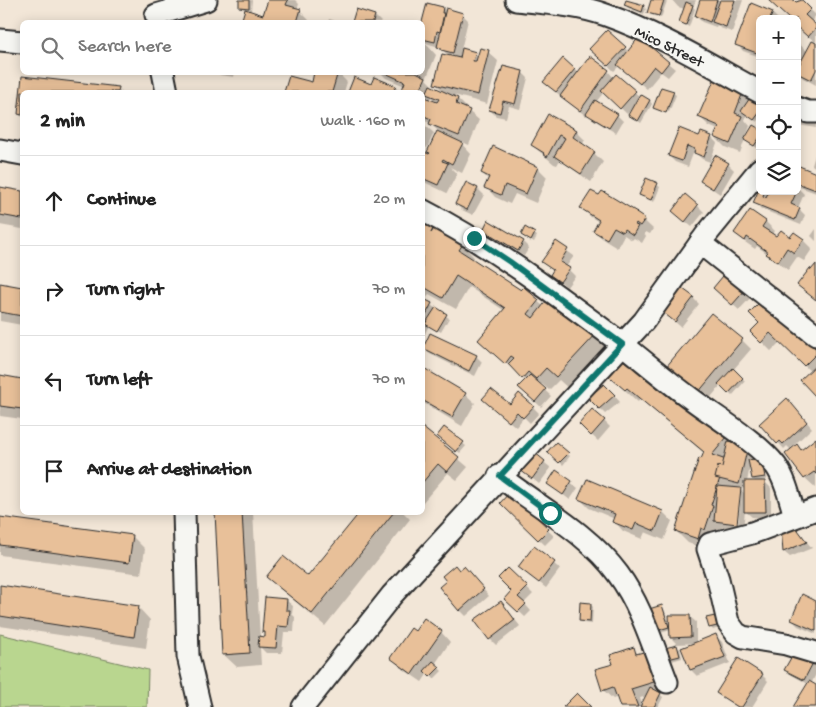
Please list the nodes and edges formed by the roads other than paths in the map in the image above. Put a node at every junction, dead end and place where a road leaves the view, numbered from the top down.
1 (206, 0) edge
2 (516, 0) edge
3 (156, 13) edge
4 (0, 40) edge
5 (20, 42) edge
6 (164, 75) edge
7 (167, 90) edge
8 (756, 90) edge
9 (0, 150) edge
10 (20, 154) edge
11 (756, 174) edge
12 (425, 212) edge
13 (700, 243) junction
14 (816, 335) edge
15 (622, 344) junction
16 (500, 476) junction
17 (816, 509) edge
18 (184, 515) edge
19 (795, 516) junction
20 (816, 653) edge
21 (667, 682) dead end
22 (200, 707) edge
23 (303, 707) edge

1 - 3 street
2 - 8 street, Mico Street
4 - 5 street
6 - 7 street
9 - 10 street
11 - 13 street
12 - 15 street
13 - 14 street
13 - 15 street
15 - 16 street
15 - 19 street
16 - 21 street
16 - 23 street
17 - 19 street
18 - 22 street
19 - 20 street

